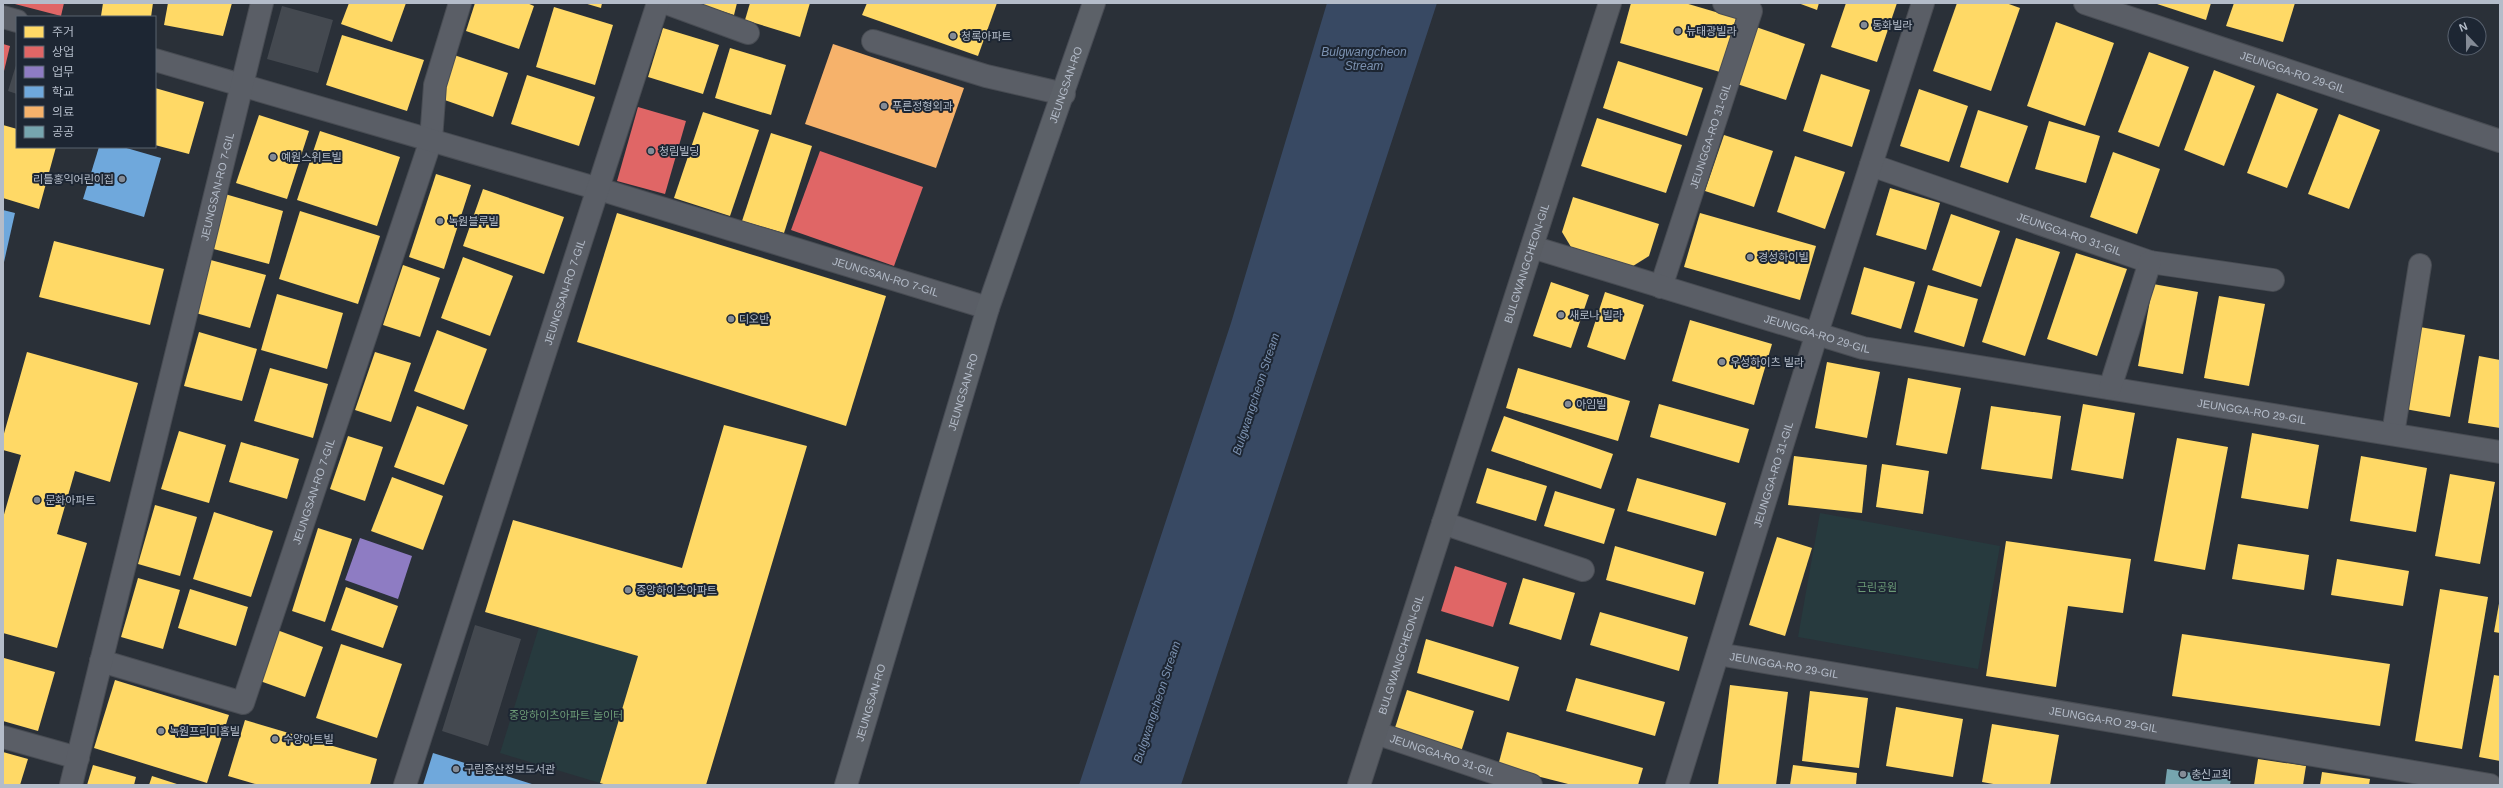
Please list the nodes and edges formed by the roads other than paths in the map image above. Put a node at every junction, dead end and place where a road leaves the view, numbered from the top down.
1 (262, 3) edge
2 (460, 3) edge
3 (658, 3) edge
4 (666, 3) edge
5 (1094, 3) edge
6 (1610, 3) edge
7 (1724, 3) edge
8 (1923, 3) edge
9 (2085, 3) edge
10 (3, 17) edge
11 (16, 21) edge
12 (748, 33) dead end
13 (872, 41) dead end
14 (156, 60) edge
15 (240, 85) junction
16 (1064, 94) junction
17 (431, 140) junction
18 (2500, 140) edge
19 (1871, 165) junction
20 (600, 189) junction
21 (1532, 247) junction
22 (2150, 262) junction
23 (2420, 265) dead end
24 (2273, 280) dead end
25 (1661, 287) junction
26 (988, 308) junction
27 (1817, 333) junction
28 (2110, 388) junction
29 (2393, 434) junction
30 (2500, 452) edge
31 (1443, 523) junction
32 (1584, 570) dead end
33 (1718, 654) junction
34 (101, 661) junction
35 (1376, 733) junction
36 (3, 737) edge
37 (78, 758) junction
38 (2459, 782) edge
39 (71, 785) edge
40 (405, 785) edge
41 (846, 785) edge
42 (1359, 785) edge
43 (1531, 785) edge
44 (1677, 785) edge
45 (2490, 785) edge

1 - 15 street, JEUNGSAN-RO 7-GIL
2 - 17 street, JEUNGSAN-RO 7-GIL
3 - 20 street, JEUNGSAN-RO 7-GIL
4 - 12 street
5 - 16 main road, JEUNGSAN-RO
6 - 21 street, BULGWANGCHEON-GIL
7 - 25 street, JEUNGGA-RO 31-GIL
8 - 19 street, JEUNGGA-RO 31-GIL
9 - 18 street, JEUNGGA-RO 29-GIL
10 - 11 street
13 - 16 street
14 - 15 street, JEUNGSAN-RO 7-GIL
15 - 17 street, JEUNGSAN-RO 7-GIL
15 - 34 street, JEUNGSAN-RO 7-GIL
16 - 26 main road, JEUNGSAN-RO
17 - 20 street, JEUNGSAN-RO 7-GIL
17 - 34 street, JEUNGSAN-RO 7-GIL
19 - 22 street, JEUNGGA-RO 31-GIL
19 - 27 street, JEUNGGA-RO 31-GIL
20 - 26 street, JEUNGSAN-RO 7-GIL
20 - 40 street, JEUNGSAN-RO 7-GIL
21 - 25 street, JEUNGGA-RO 29-GIL
21 - 31 street, BULGWANGCHEON-GIL
22 - 24 street, JEUNGGA-RO 31-GIL
22 - 28 street
23 - 29 street
25 - 27 street, JEUNGGA-RO 29-GIL
26 - 41 main road, JEUNGSAN-RO
27 - 28 street, JEUNGGA-RO 29-GIL
27 - 33 street, JEUNGGA-RO 31-GIL
28 - 29 street, JEUNGGA-RO 29-GIL
29 - 30 street, JEUNGGA-RO 29-GIL
31 - 32 street
31 - 35 street, BULGWANGCHEON-GIL
33 - 38 street, JEUNGGA-RO 29-GIL
33 - 44 street, JEUNGGA-RO 31-GIL
34 - 37 street, JEUNGSAN-RO 7-GIL
35 - 42 street, BULGWANGCHEON-GIL
35 - 43 street, JEUNGGA-RO 31-GIL
36 - 37 street
37 - 39 street, JEUNGSAN-RO 7-GIL
38 - 45 street, JEUNGGA-RO 29-GIL

